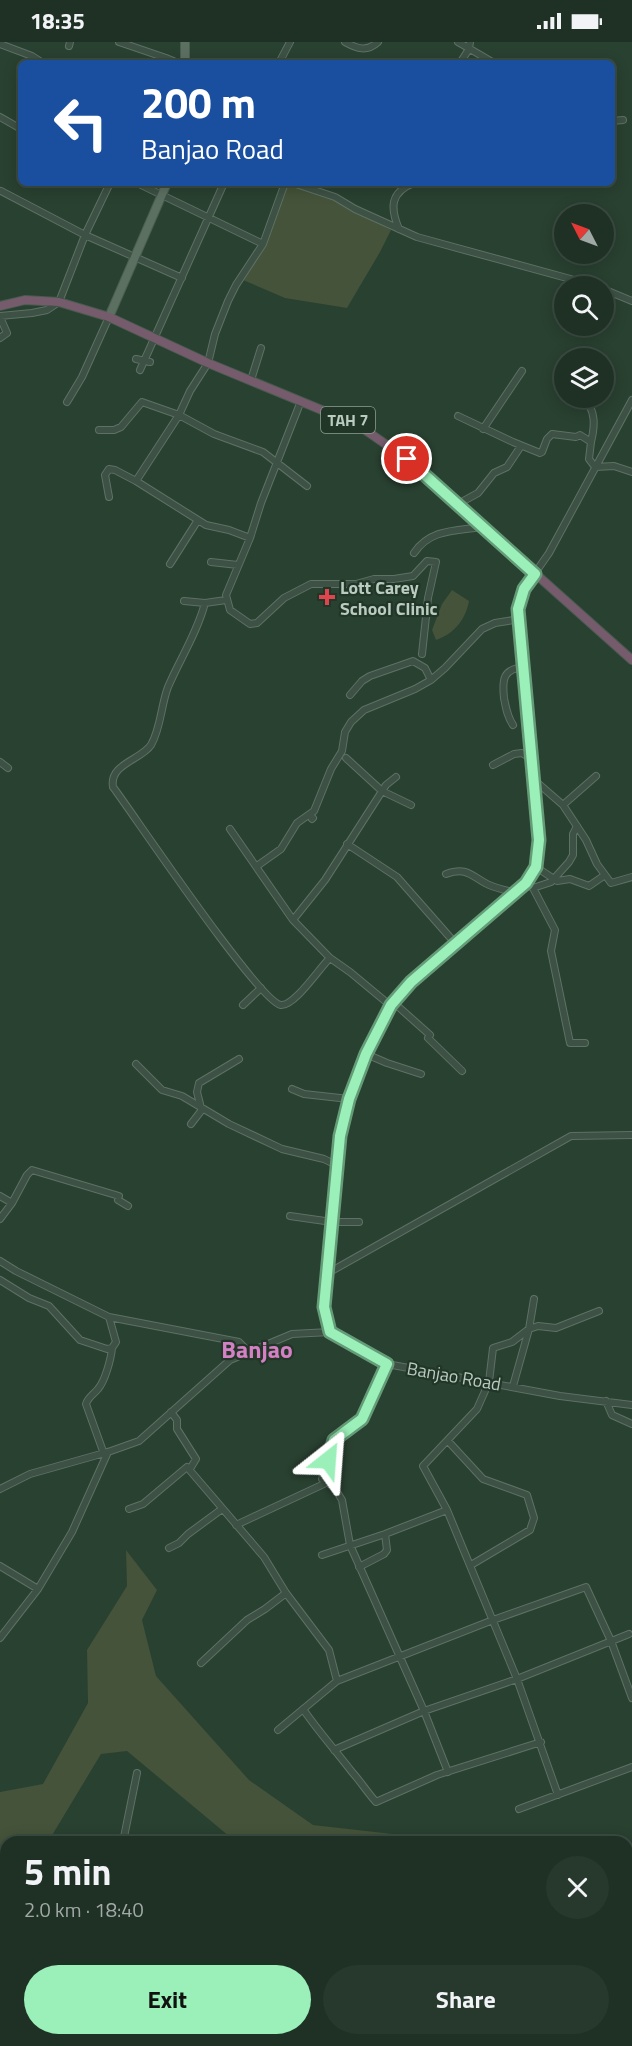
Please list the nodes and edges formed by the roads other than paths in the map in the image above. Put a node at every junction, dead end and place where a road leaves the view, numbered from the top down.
1 (119, 42) edge
2 (185, 42) edge
3 (290, 42) edge
4 (345, 42) edge
5 (378, 42) edge
6 (458, 42) edge
7 (0, 44) edge
8 (469, 45) edge
9 (32, 56) junction
10 (34, 60) edge
11 (38, 60) edge
12 (163, 60) edge
13 (185, 60) edge
14 (281, 60) edge
15 (462, 60) edge
16 (490, 60) edge
17 (0, 117) edge
18 (623, 120) dead end
19 (615, 121) edge
20 (18, 127) edge
21 (109, 186) edge
22 (143, 186) edge
23 (166, 186) edge
24 (223, 186) edge
25 (284, 186) edge
26 (302, 186) edge
27 (409, 186) edge
28 (1, 191) edge
29 (162, 195) junction
30 (208, 217) junction
31 (399, 229) junction
32 (85, 235) junction
33 (263, 244) junction
34 (135, 257) junction
35 (559, 276) edge
36 (182, 278) junction
37 (614, 294) edge
38 (632, 301) edge
39 (58, 302) junction
40 (0, 306) edge
41 (0, 316) edge
42 (109, 317) junction
43 (0, 338) edge
44 (155, 339) junction
45 (261, 348) dead end
46 (136, 359) dead end
47 (147, 362) junction
48 (208, 363) junction
49 (140, 370) dead end
50 (522, 371) dead end
51 (251, 380) junction
52 (632, 400) edge
53 (301, 401) junction
54 (67, 402) dead end
55 (591, 408) edge
56 (178, 415) junction
57 (458, 416) dead end
58 (483, 429) junction
59 (99, 430) dead end
60 (591, 442) junction
61 (521, 446) junction
62 (276, 462) junction
63 (595, 467) junction
64 (632, 472) edge
65 (136, 481) junction
66 (307, 486) dead end
67 (109, 497) dead end
68 (458, 504) junction
69 (198, 520) junction
70 (482, 526) junction
71 (250, 538) junction
72 (414, 553) dead end
73 (211, 562) dead end
74 (170, 564) dead end
75 (238, 565) junction
76 (535, 574) junction
77 (226, 600) junction
78 (184, 601) dead end
79 (205, 603) junction
80 (520, 619) junction
81 (422, 654) dead end
82 (632, 660) edge
83 (524, 667) junction
84 (431, 680) junction
85 (350, 695) dead end
86 (513, 725) dead end
87 (346, 758) dead end
88 (532, 759) junction
89 (0, 762) edge
90 (493, 765) dead end
91 (8, 768) dead end
92 (596, 776) dead end
93 (396, 777) dead end
94 (533, 779) junction
95 (382, 790) junction
96 (411, 805) dead end
97 (563, 805) junction
98 (577, 826) junction
99 (230, 829) dead end
100 (347, 844) junction
101 (257, 866) junction
102 (536, 867) junction
103 (446, 874) dead end
104 (605, 875) junction
105 (632, 877) edge
106 (553, 878) junction
107 (526, 883) junction
108 (533, 888) junction
109 (515, 893) junction
110 (293, 920) junction
111 (455, 944) junction
112 (330, 958) junction
113 (261, 988) junction
114 (392, 1004) junction
115 (243, 1005) dead end
116 (585, 1043) dead end
117 (366, 1054) junction
118 (239, 1059) dead end
119 (136, 1064) dead end
120 (462, 1071) dead end
121 (421, 1074) dead end
122 (292, 1089) dead end
123 (349, 1099) junction
124 (201, 1108) junction
125 (191, 1124) dead end
126 (632, 1135) edge
127 (336, 1165) junction
128 (0, 1196) edge
129 (12, 1203) junction
130 (128, 1206) dead end
131 (290, 1216) dead end
132 (0, 1219) edge
133 (332, 1222) junction
134 (359, 1222) dead end
135 (0, 1261) edge
136 (327, 1273) junction
137 (0, 1280) edge
138 (534, 1299) dead end
139 (599, 1311) dead end
140 (109, 1317) junction
141 (529, 1329) junction
142 (330, 1332) junction
143 (112, 1348) junction
144 (249, 1352) junction
145 (387, 1364) junction
146 (489, 1382) junction
147 (513, 1386) junction
148 (606, 1401) junction
149 (632, 1405) edge
150 (171, 1412) junction
151 (632, 1424) edge
152 (448, 1441) junction
153 (106, 1453) junction
154 (189, 1469) junction
155 (327, 1483) junction
156 (0, 1488) edge
157 (129, 1509) dead end
158 (222, 1509) junction
159 (447, 1510) junction
160 (236, 1525) junction
161 (385, 1534) junction
162 (350, 1545) junction
163 (169, 1548) dead end
164 (322, 1555) dead end
165 (471, 1565) junction
166 (0, 1566) edge
167 (359, 1567) junction
168 (38, 1589) junction
169 (286, 1593) junction
170 (493, 1620) junction
171 (629, 1634) dead end
172 (0, 1638) edge
173 (611, 1641) junction
174 (399, 1657) junction
175 (201, 1663) dead end
176 (517, 1678) junction
177 (337, 1681) junction
178 (632, 1698) edge
179 (303, 1709) junction
180 (424, 1711) junction
181 (278, 1730) dead end
182 (540, 1742) junction
183 (334, 1750) junction
184 (632, 1767) edge
185 (448, 1772) junction
186 (137, 1773) dead end
187 (558, 1795) junction
188 (519, 1809) dead end
189 (124, 1836) edge

1 - 12 street
2 - 13 main road
3 - 14 street
4 - 5 street
6 - 8 street
7 - 9 street
8 - 15 street
8 - 16 street
9 - 10 street
9 - 11 street
17 - 20 street
18 - 19 street
21 - 32 street
22 - 29 street
23 - 29 main road
24 - 30 street
25 - 33 street
26 - 31 street
27 - 31 street
28 - 32 street
29 - 30 street
29 - 34 main road
30 - 33 street
30 - 36 street
31 - 35 street
32 - 34 street
32 - 39 street
33 - 48 street
34 - 36 street
34 - 42 main road
36 - 44 street
37 - 38 street
39 - 40 highway, TAH 7
39 - 41 street
39 - 42 highway, TAH 7
41 - 43 street
42 - 44 highway, TAH 7
42 - 54 street
44 - 47 street
44 - 48 highway, TAH 7
45 - 51 street
46 - 47 street
47 - 49 street
48 - 51 highway, TAH 7
48 - 56 street
50 - 58 street
51 - 53 highway, TAH 7
52 - 63 street
53 - 62 street
53 - 68 highway, TAH 7
55 - 60 street
56 - 59 street
56 - 62 street
56 - 65 street
57 - 58 street
58 - 61 street
60 - 61 street
60 - 63 street
61 - 68 street
62 - 66 street
62 - 71 street
63 - 64 street
63 - 76 street
65 - 67 street
65 - 69 street
68 - 70 highway, TAH 7
69 - 71 street
69 - 74 street
70 - 72 street
70 - 76 highway, TAH 7
71 - 75 street
73 - 75 street
75 - 77 street
76 - 80 street
76 - 82 highway, TAH 7
77 - 79 street
77 - 81 street
78 - 79 street
79 - 113 street
80 - 83 street
80 - 84 street
83 - 86 street
83 - 88 street
84 - 85 street
84 - 101 street
87 - 95 street
88 - 90 street
88 - 94 street
89 - 91 street
92 - 97 street
93 - 95 street
94 - 97 street
94 - 102 street
95 - 96 street
95 - 100 street
97 - 98 street
98 - 104 street
98 - 106 street
99 - 101 street
100 - 110 street
100 - 111 street
101 - 110 street
102 - 106 street
102 - 107 street
103 - 109 street
104 - 105 street
104 - 106 street
106 - 108 street
107 - 108 street
107 - 109 street
108 - 116 street
109 - 111 street
110 - 112 street
111 - 114 street
112 - 113 street
112 - 114 street
113 - 115 street
114 - 117 street
114 - 120 street
117 - 121 street
117 - 123 street
118 - 124 street
119 - 124 street
122 - 123 street
123 - 127 street
124 - 125 street
124 - 127 street
126 - 136 street
127 - 133 street
128 - 129 street
129 - 130 street
129 - 132 street
131 - 133 street
133 - 134 street
133 - 136 street
135 - 140 street
136 - 142 street
137 - 143 street
138 - 141 street
139 - 141 street
140 - 143 street
140 - 144 street
141 - 146 street
141 - 147 street
142 - 144 street
142 - 145 street, Banjao Road
143 - 153 street
144 - 150 street
145 - 146 street, Banjao Road
145 - 155 street
146 - 147 street, Banjao Road
146 - 152 street
147 - 148 street, Banjao Road
148 - 149 street, Banjao Road
148 - 151 street
150 - 153 street
150 - 154 street
152 - 159 street
152 - 165 street
153 - 156 street
153 - 168 street
154 - 157 street
154 - 158 street
155 - 160 street
155 - 162 street
158 - 160 street
158 - 163 street
159 - 161 street
159 - 165 street
160 - 169 street
161 - 162 street
161 - 167 street
162 - 164 street
162 - 167 street
165 - 170 street
166 - 168 street
167 - 174 street
168 - 172 street
169 - 175 street
169 - 177 street
170 - 173 street
170 - 174 street
170 - 176 street
171 - 173 street
173 - 176 street
173 - 178 street
174 - 177 street
174 - 180 street
176 - 180 street
176 - 182 street
177 - 179 street
179 - 181 street
179 - 183 street
180 - 183 street
180 - 185 street
182 - 185 street
182 - 187 street
183 - 185 street
184 - 187 street
186 - 189 street
187 - 188 street

